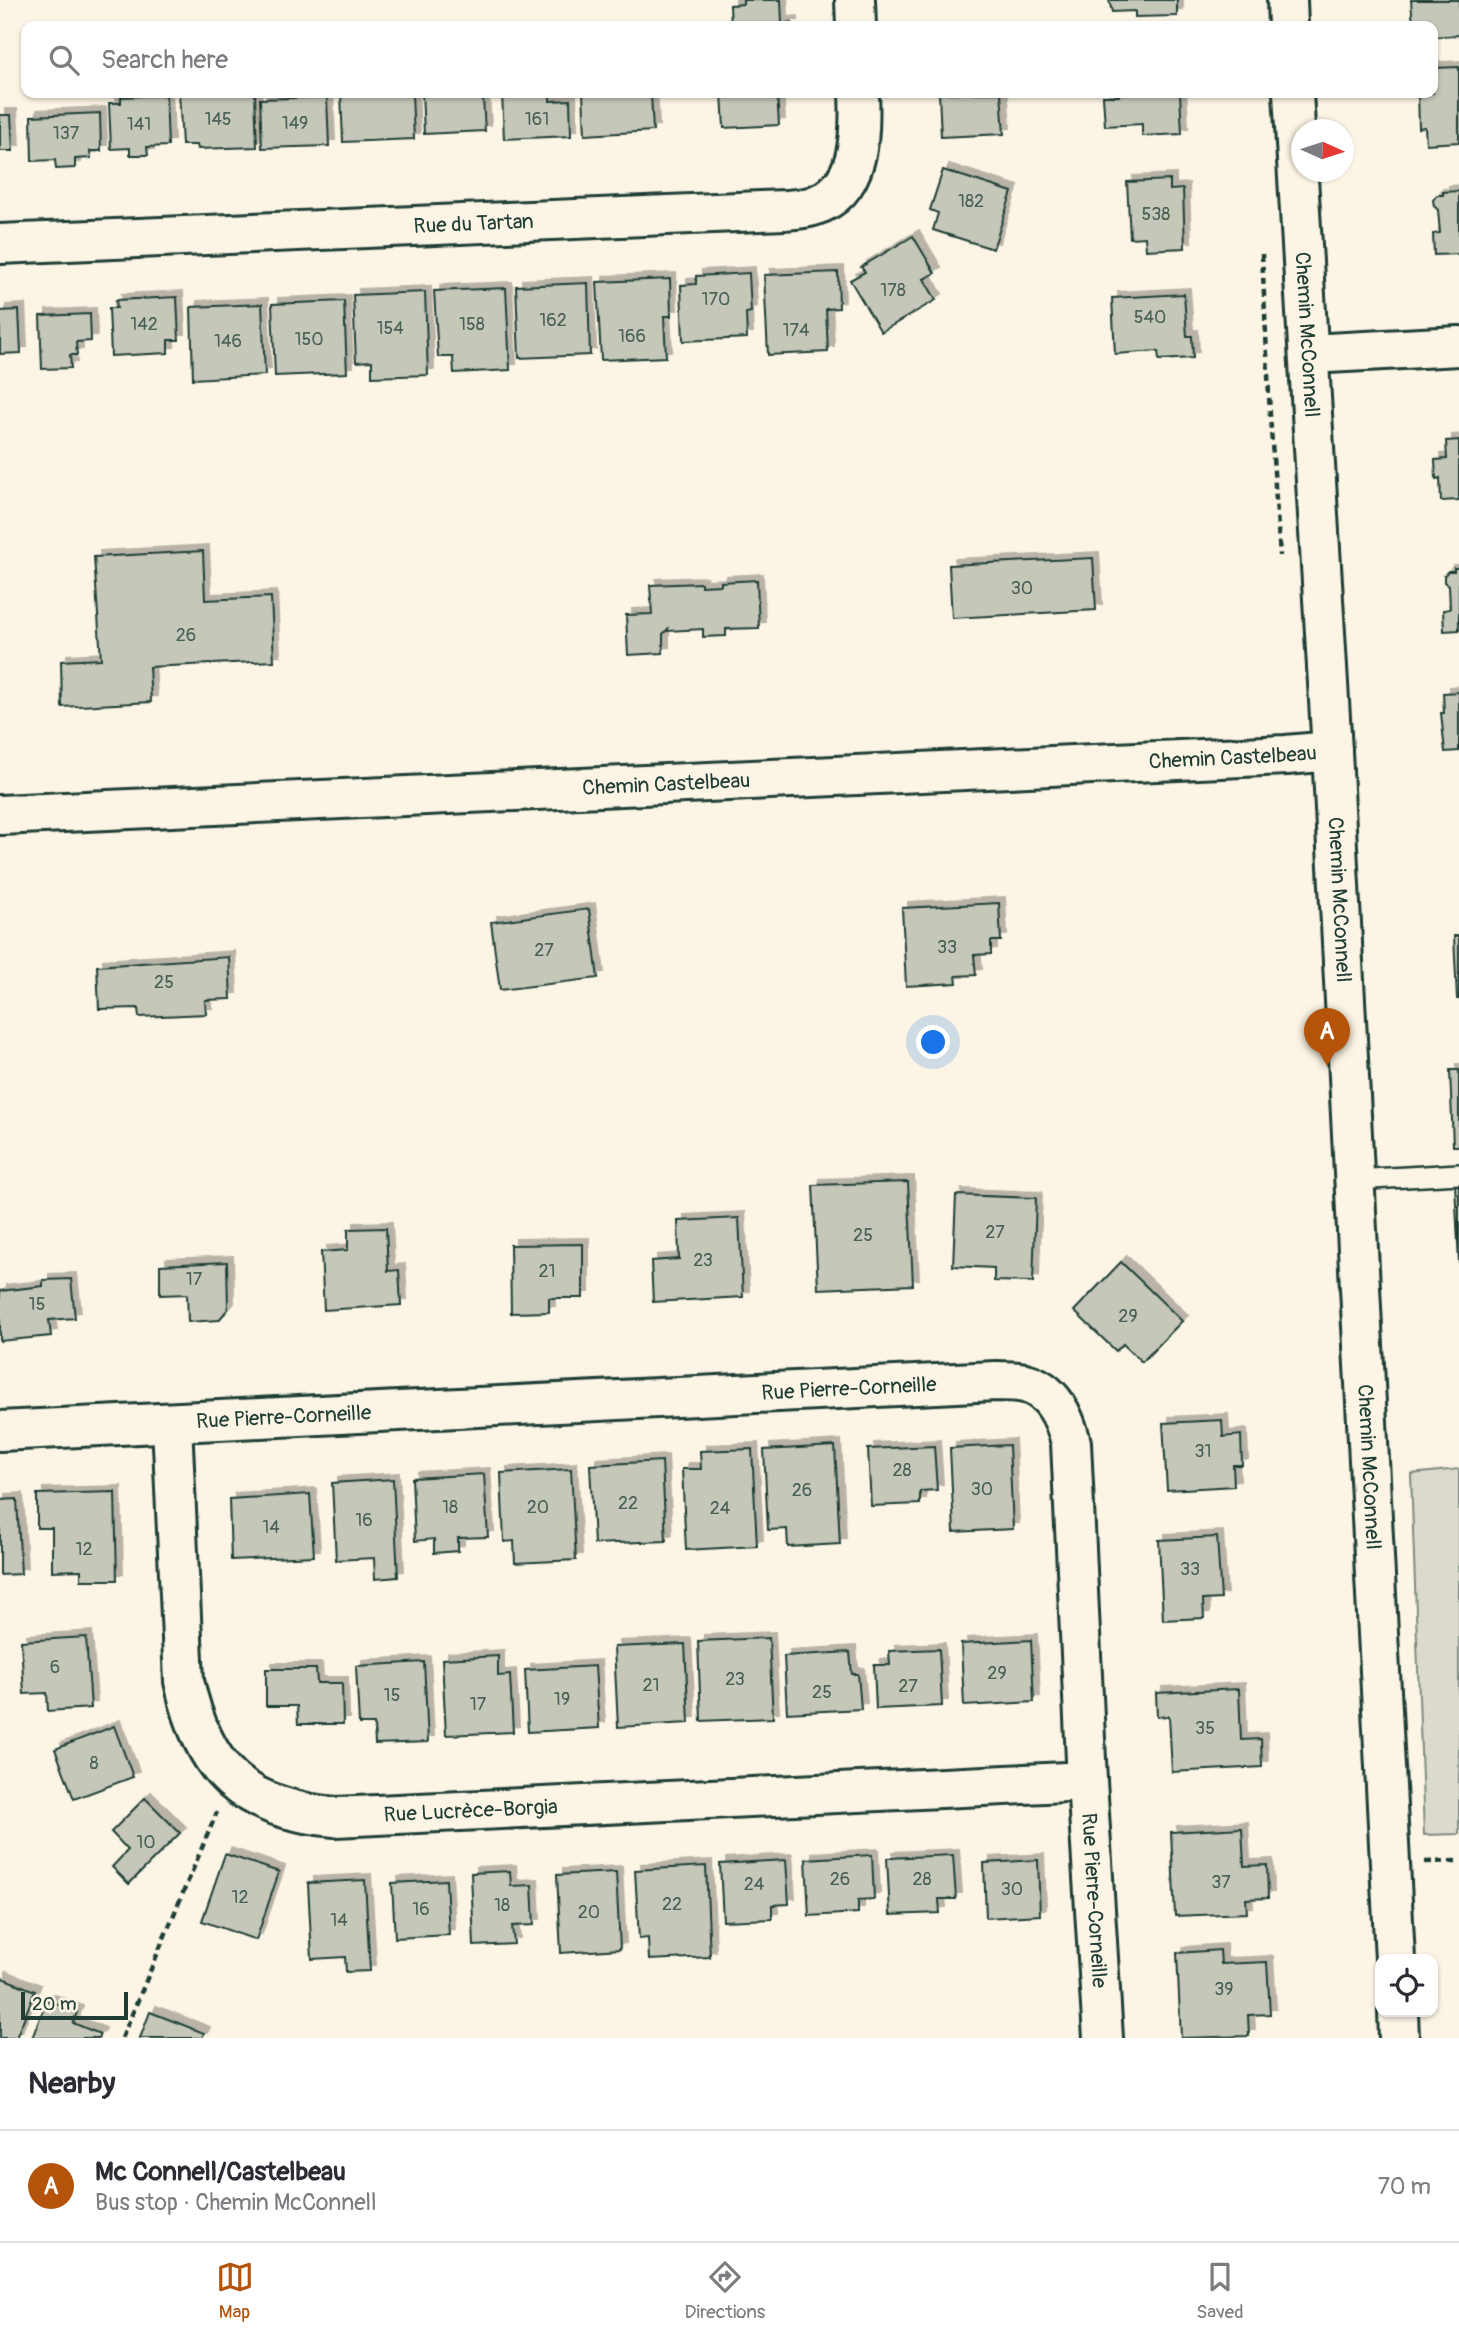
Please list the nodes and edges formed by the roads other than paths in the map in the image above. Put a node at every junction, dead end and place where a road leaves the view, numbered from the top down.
1 (855, 0) edge
2 (1287, 0) edge
3 (856, 21) edge
4 (1289, 21) edge
5 (859, 98) edge
6 (1293, 98) edge
7 (0, 244) edge
8 (1459, 346) edge
9 (1309, 354) junction
10 (1332, 751) junction
11 (0, 816) edge
12 (1459, 1174) edge
13 (1354, 1180) junction
14 (172, 1424) junction
15 (0, 1432) edge
16 (1087, 1781) junction
17 (1395, 1954) edge
18 (1398, 2017) edge
19 (1103, 2038) edge
20 (1399, 2038) edge

1 - 3 street
2 - 4 street
5 - 7 street, Rue du Tartan
6 - 9 street, Chemin McConnell
8 - 9 street
9 - 10 street, Chemin McConnell
10 - 11 street, Chemin Castelbeau
10 - 13 street, Chemin McConnell
12 - 13 lane
13 - 17 street, Chemin McConnell
14 - 15 street, Rue Pierre-Corneille
14 - 16 street, Rue Lucrèce-Borgia
14 - 16 street, Rue Pierre-Corneille
16 - 19 street, Rue Pierre-Corneille
18 - 20 street

